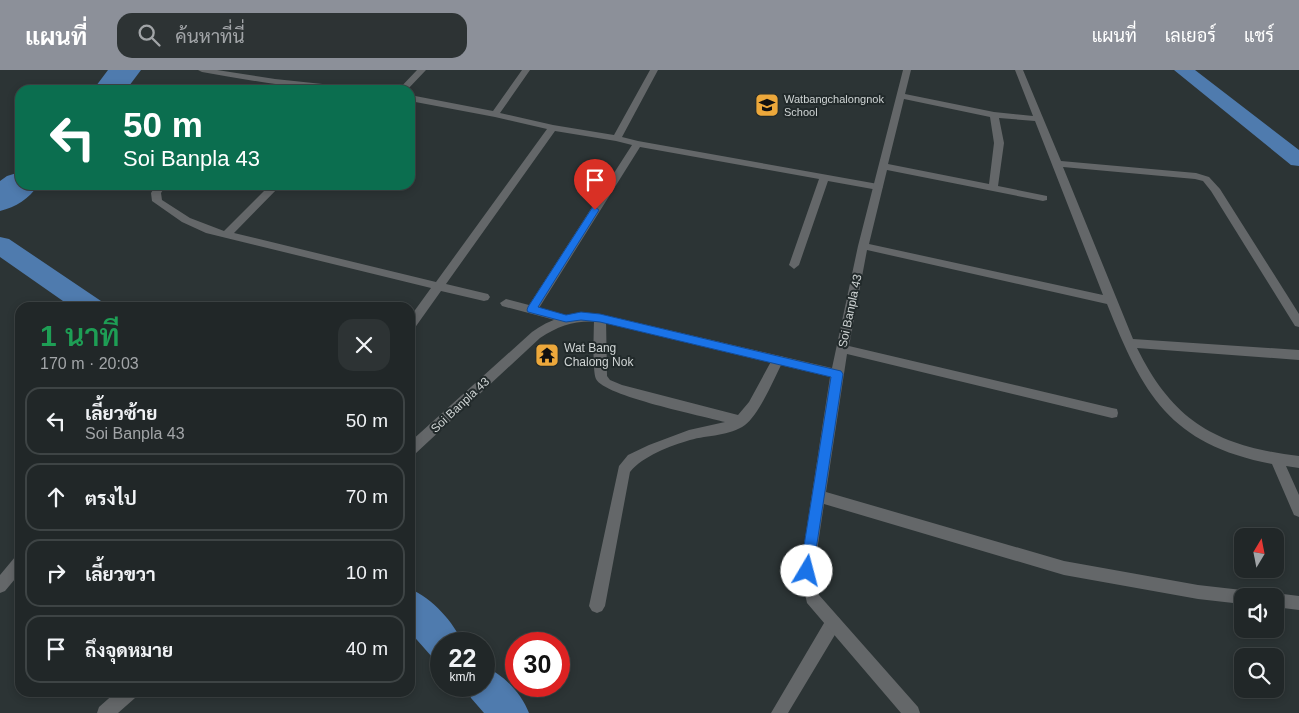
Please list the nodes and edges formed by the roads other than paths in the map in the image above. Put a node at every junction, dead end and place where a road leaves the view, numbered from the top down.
1 (202, 70) edge
2 (422, 70) edge
3 (526, 70) edge
4 (654, 70) edge
5 (907, 70) edge
6 (1019, 70) edge
7 (275, 82) junction
8 (272, 85) edge
9 (304, 85) edge
10 (407, 85) edge
11 (901, 96) junction
12 (415, 99) edge
13 (495, 114) junction
14 (994, 115) junction
15 (1039, 119) junction
16 (553, 128) junction
17 (617, 138) junction
18 (637, 144) junction
19 (1056, 164) junction
20 (884, 166) junction
21 (824, 177) junction
22 (878, 187) junction
23 (993, 188) junction
24 (158, 190) edge
25 (271, 190) edge
26 (1043, 198) dead end
27 (226, 235) junction
28 (864, 246) junction
29 (794, 265) dead end
30 (439, 286) junction
31 (484, 297) dead end
32 (1112, 301) junction
33 (506, 302) dead end
34 (532, 310) junction
35 (600, 318) junction
36 (415, 319) edge
37 (566, 319) junction
38 (1299, 323) edge
39 (1130, 343) junction
40 (842, 349) junction
41 (1299, 355) edge
42 (778, 359) junction
43 (837, 374) junction
44 (1112, 413) dead end
45 (741, 421) junction
46 (415, 446) edge
47 (1277, 460) junction
48 (1299, 462) edge
49 (817, 496) junction
50 (1299, 511) edge
51 (15, 568) edge
52 (0, 586) edge
53 (1234, 596) edge
54 (1284, 601) edge
55 (1299, 603) edge
56 (597, 606) dead end
57 (833, 623) junction
58 (123, 697) edge
59 (105, 713) edge
60 (779, 713) edge
61 (912, 713) edge

1 - 7 street
2 - 10 street
3 - 13 street
4 - 17 street
5 - 11 street, Soi Banpla 43
6 - 15 street
7 - 8 street
7 - 9 street
11 - 14 street
11 - 20 street, Soi Banpla 43
12 - 13 street
13 - 16 street
14 - 15 street
14 - 23 street
15 - 19 street
16 - 17 street
16 - 30 street
17 - 18 street
18 - 21 street
18 - 34 street
19 - 32 street
19 - 38 street
20 - 22 street, Soi Banpla 43
20 - 23 street
21 - 22 street
21 - 29 street
22 - 28 street, Soi Banpla 43
23 - 26 street
24 - 27 street
25 - 27 street
27 - 30 street
28 - 32 street
28 - 40 street, Soi Banpla 43
30 - 31 street
30 - 36 street
32 - 39 street
33 - 34 street
34 - 37 street
35 - 37 street, Soi Banpla 43
35 - 42 street, Soi Banpla 43
35 - 45 street
37 - 46 street, Soi Banpla 43
39 - 41 street
39 - 47 street
40 - 43 street, Soi Banpla 43
40 - 44 street
42 - 43 street, Soi Banpla 43
42 - 45 street
43 - 49 street
45 - 56 street
47 - 48 street
47 - 50 street
49 - 53 street
49 - 57 street
51 - 52 street
54 - 55 street
57 - 60 street
57 - 61 street
58 - 59 street

